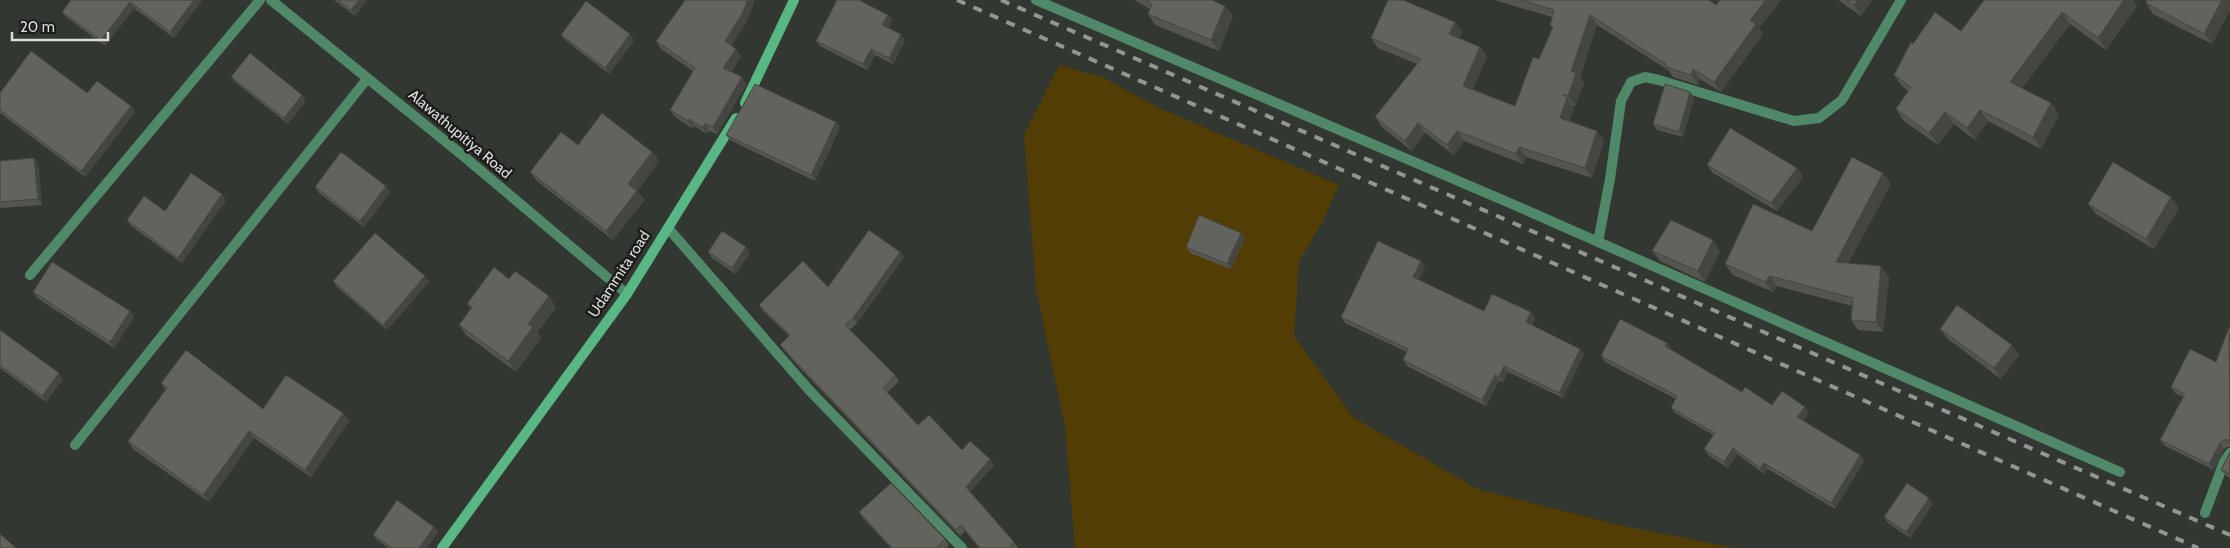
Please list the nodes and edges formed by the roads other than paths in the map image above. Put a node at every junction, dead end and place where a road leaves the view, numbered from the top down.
1 (260, 0) edge
2 (271, 0) edge
3 (794, 0) edge
4 (1036, 0) edge
5 (1902, 0) edge
6 (367, 79) junction
7 (668, 228) junction
8 (1598, 242) junction
9 (30, 275) dead end
10 (627, 294) junction
11 (75, 445) dead end
12 (2230, 453) edge
13 (2120, 472) dead end
14 (2205, 513) dead end
15 (442, 548) edge
16 (962, 548) edge

1 - 9 street
2 - 6 street, Alawathupitiya Road
3 - 7 street, Udammita road
4 - 8 street
5 - 8 street
6 - 10 street, Alawathupitiya Road
6 - 11 street
7 - 10 street, Udammita road
7 - 16 street
8 - 13 street
10 - 15 street, Udammita road
12 - 14 street

